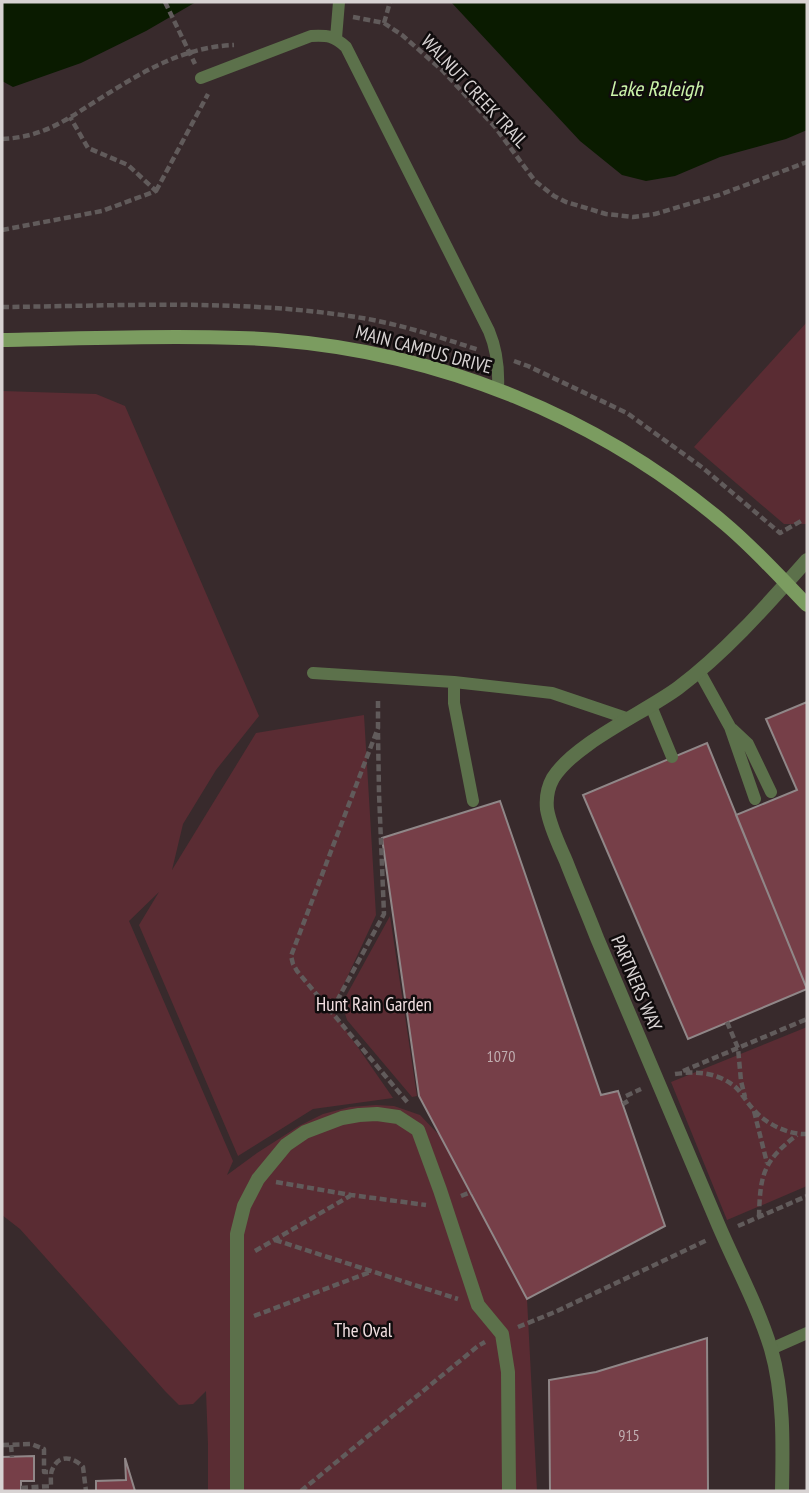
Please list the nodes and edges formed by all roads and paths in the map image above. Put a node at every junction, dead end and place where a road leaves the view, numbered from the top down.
1 (165, 2) edge
2 (390, 2) edge
3 (339, 8) edge
4 (384, 23) junction
5 (336, 38) junction
6 (236, 45) dead end
7 (189, 52) junction
8 (201, 78) junction
9 (70, 117) junction
10 (2, 139) edge
11 (807, 162) edge
12 (156, 191) junction
13 (2, 230) edge
14 (2, 307) edge
15 (2, 340) edge
16 (478, 349) dead end
17 (528, 366) dead end
18 (498, 389) junction
19 (801, 521) dead end
20 (807, 560) edge
21 (786, 583) junction
22 (807, 605) edge
23 (699, 671) junction
24 (313, 673) dead end
25 (454, 682) junction
26 (378, 701) dead end
27 (651, 706) junction
28 (629, 719) junction
29 (730, 726) junction
30 (378, 728) junction
31 (672, 758) dead end
32 (771, 793) dead end
33 (755, 799) dead end
34 (473, 801) dead end
35 (332, 1010) junction
36 (807, 1019) edge
37 (727, 1023) dead end
38 (738, 1048) junction
39 (646, 1087) dead end
40 (745, 1097) junction
41 (626, 1100) dead end
42 (754, 1110) junction
43 (418, 1130) junction
44 (807, 1134) edge
45 (797, 1135) junction
46 (767, 1163) junction
47 (258, 1179) junction
48 (471, 1192) dead end
49 (351, 1195) junction
50 (807, 1196) edge
51 (444, 1203) junction
52 (759, 1217) junction
53 (738, 1226) dead end
54 (275, 1240) junction
55 (708, 1240) dead end
56 (237, 1263) junction
57 (372, 1271) junction
58 (478, 1305) junction
59 (237, 1323) junction
60 (807, 1333) edge
61 (502, 1334) junction
62 (771, 1349) junction
63 (2, 1445) edge
64 (11, 1445) junction
65 (12, 1457) dead end
66 (51, 1472) junction
67 (21, 1488) dead end
68 (51, 1489) edge
69 (86, 1491) edge
70 (237, 1491) edge
71 (301, 1491) edge
72 (509, 1491) edge
73 (782, 1491) edge

1 - 7 path
2 - 4 path
3 - 4 path, WALNUT CREEK TRAIL
3 - 5 lane
4 - 11 path, WALNUT CREEK TRAIL
5 - 8 lane
5 - 18 lane
6 - 7 path
7 - 8 path
7 - 9 path
8 - 12 path
9 - 10 path
9 - 12 path
12 - 13 path
14 - 16 path
15 - 18 street, MAIN CAMPUS DRIVE
17 - 19 path
18 - 21 street, MAIN CAMPUS DRIVE
20 - 21 street, PARTNERS WAY
21 - 22 street, MAIN CAMPUS DRIVE
21 - 23 street, PARTNERS WAY
23 - 27 street, PARTNERS WAY
23 - 29 lane
24 - 25 lane
25 - 28 lane
25 - 34 lane
26 - 30 path
27 - 28 street, PARTNERS WAY
27 - 31 lane
28 - 62 street, PARTNERS WAY
29 - 32 lane
29 - 33 lane
30 - 35 path
30 - 35 path
35 - 43 path
36 - 38 path
37 - 38 path
38 - 40 path
38 - 40 path
39 - 41 path
40 - 42 path
42 - 45 path
42 - 46 path
43 - 47 street
43 - 51 street
44 - 45 path
45 - 46 path
46 - 52 path
47 - 49 path
47 - 56 street
48 - 51 path
49 - 51 path
49 - 54 path
50 - 52 path
51 - 58 street
52 - 53 path
54 - 56 path
54 - 57 path
55 - 61 path
56 - 59 street
57 - 58 path
57 - 59 path
58 - 61 street
59 - 70 street
60 - 62 lane
61 - 71 path
61 - 72 street
62 - 73 street, PARTNERS WAY
63 - 64 path
64 - 65 path
64 - 66 path
66 - 68 path
66 - 69 path
67 - 68 path

